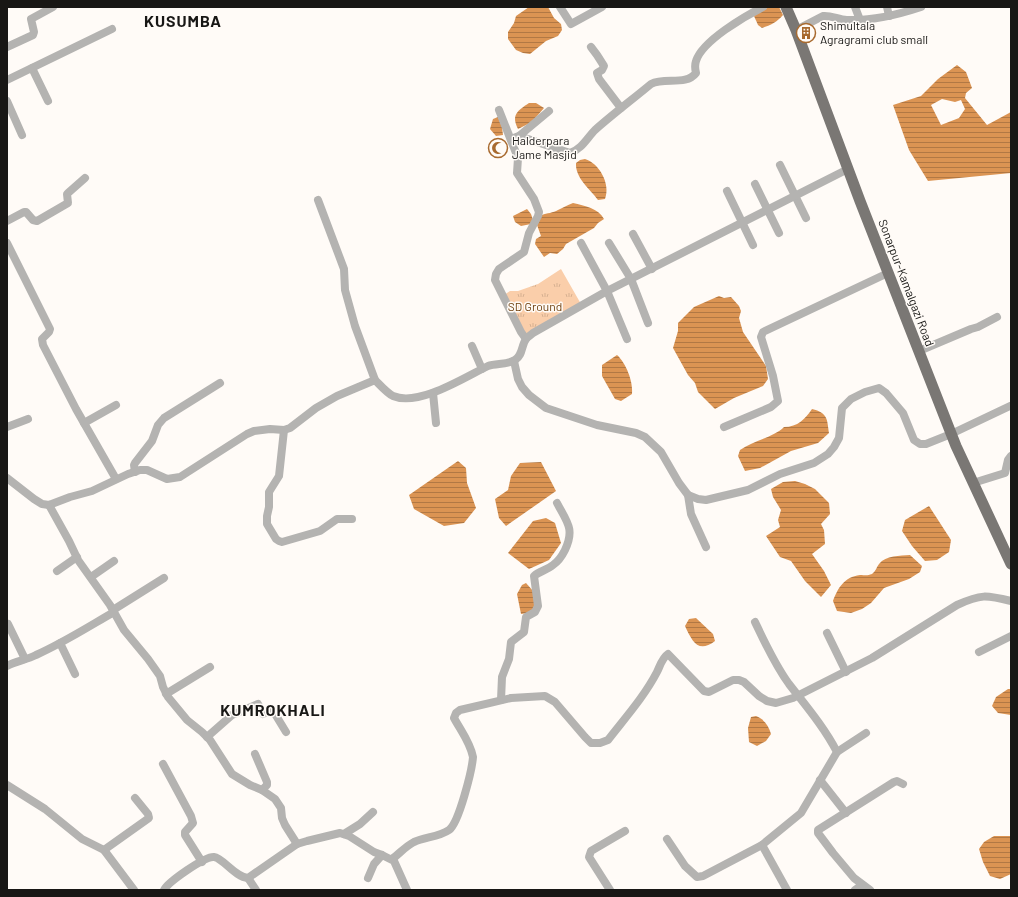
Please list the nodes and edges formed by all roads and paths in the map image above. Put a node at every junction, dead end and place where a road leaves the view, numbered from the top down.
1 (52, 7) edge
2 (560, 7) edge
3 (602, 7) edge
4 (763, 7) edge
5 (786, 7) edge
6 (856, 7) edge
7 (887, 7) edge
8 (921, 7) edge
9 (826, 11) edge
10 (890, 16) junction
11 (860, 20) junction
12 (112, 29) dead end
13 (796, 30) junction
14 (7, 47) edge
15 (591, 47) dead end
16 (32, 68) junction
17 (7, 80) edge
18 (7, 101) edge
19 (48, 101) dead end
20 (621, 108) junction
21 (499, 110) dead end
22 (549, 111) dead end
23 (22, 135) dead end
24 (515, 138) junction
25 (780, 166) dead end
26 (848, 169) junction
27 (85, 178) dead end
28 (755, 184) dead end
29 (727, 191) dead end
30 (796, 196) junction
31 (318, 200) dead end
32 (768, 210) junction
33 (806, 218) dead end
34 (7, 221) edge
35 (742, 222) junction
36 (779, 233) dead end
37 (633, 234) dead end
38 (7, 243) edge
39 (581, 243) dead end
40 (609, 243) dead end
41 (753, 245) dead end
42 (652, 269) junction
43 (888, 273) junction
44 (631, 279) junction
45 (608, 291) junction
46 (997, 318) dead end
47 (648, 323) dead end
48 (526, 339) junction
49 (627, 339) dead end
50 (472, 346) dead end
51 (919, 351) junction
52 (514, 361) junction
53 (482, 369) junction
54 (375, 380) junction
55 (220, 383) dead end
56 (433, 393) junction
57 (116, 404) dead end
58 (1010, 406) edge
59 (28, 419) dead end
60 (84, 423) junction
61 (436, 423) dead end
62 (7, 427) edge
63 (724, 427) dead end
64 (284, 430) junction
65 (951, 434) junction
66 (1011, 456) edge
67 (135, 472) junction
68 (1008, 472) edge
69 (7, 478) edge
70 (116, 479) junction
71 (973, 483) junction
72 (688, 495) junction
73 (557, 503) dead end
74 (49, 505) junction
75 (352, 519) dead end
76 (706, 548) dead end
77 (77, 557) junction
78 (114, 561) dead end
79 (1011, 564) edge
80 (57, 571) dead end
81 (91, 577) junction
82 (164, 578) dead end
83 (1011, 601) edge
84 (114, 611) junction
85 (755, 622) dead end
86 (8, 624) dead end
87 (827, 633) dead end
88 (1011, 636) edge
89 (60, 643) junction
90 (979, 652) dead end
91 (25, 659) junction
92 (7, 666) edge
93 (210, 667) dead end
94 (846, 672) junction
95 (75, 674) dead end
96 (166, 694) junction
97 (799, 696) junction
98 (501, 700) junction
99 (286, 732) dead end
100 (866, 733) dead end
101 (207, 736) junction
102 (837, 752) junction
103 (255, 754) dead end
104 (163, 764) dead end
105 (820, 780) junction
106 (903, 784) dead end
107 (7, 785) edge
108 (262, 790) junction
109 (135, 798) dead end
110 (373, 812) dead end
111 (846, 813) junction
112 (625, 830) dead end
113 (344, 834) junction
114 (668, 839) dead end
115 (297, 844) junction
116 (762, 845) junction
117 (104, 850) junction
118 (382, 855) junction
119 (392, 859) junction
120 (202, 862) junction
121 (248, 878) junction
122 (368, 878) dead end
123 (858, 887) edge
124 (405, 889) edge
125 (134, 890) edge
126 (164, 890) edge
127 (256, 890) edge
128 (610, 890) edge
129 (787, 890) edge
130 (870, 890) edge

1 - 14 street
2 - 3 street
4 - 20 street
5 - 13 main road, Sonarpur-Kamalgazi Road
6 - 11 street
7 - 10 street
8 - 10 street
9 - 11 street
9 - 13 street
10 - 11 street
12 - 16 street
13 - 26 main road, Sonarpur-Kamalgazi Road
15 - 20 street
16 - 17 street
16 - 19 street
18 - 23 street
20 - 24 street
21 - 24 street
22 - 24 street
24 - 48 street
25 - 30 street
26 - 30 street
26 - 43 main road, Sonarpur-Kamalgazi Road
27 - 34 street
28 - 32 street
29 - 35 street
30 - 32 street
30 - 33 street
31 - 54 street
32 - 35 street
32 - 36 street
35 - 41 street
35 - 42 street
37 - 42 street
38 - 60 street
39 - 45 street
40 - 44 street
42 - 44 street
43 - 51 main road, Sonarpur-Kamalgazi Road
43 - 63 street
44 - 45 street
44 - 47 street
45 - 48 street
45 - 49 street
46 - 51 street
48 - 52 street
50 - 53 street
51 - 65 main road, Sonarpur-Kamalgazi Road
52 - 53 street
52 - 72 street
53 - 56 street
54 - 56 street
54 - 64 street
55 - 67 street
56 - 61 street
57 - 60 street
58 - 65 street
59 - 62 street
60 - 70 street
64 - 67 street
64 - 75 street
65 - 71 main road, Sonarpur-Kamalgazi Road
65 - 72 street
66 - 68 street
67 - 70 street
68 - 71 street
69 - 74 street
70 - 74 street
71 - 79 main road, Sonarpur-Kamalgazi Road
72 - 76 street
73 - 98 street
74 - 77 street
77 - 80 street
77 - 81 street
78 - 81 street
81 - 84 street
82 - 84 street
83 - 94 street
84 - 89 street
84 - 96 street
85 - 97 street
86 - 91 street
87 - 94 street
88 - 90 street
89 - 91 street
89 - 95 street
91 - 92 street
93 - 96 street
94 - 97 street
96 - 101 street
97 - 98 street
97 - 102 street
98 - 119 street
99 - 101 street
100 - 102 street
101 - 108 street
102 - 105 street
103 - 108 street
104 - 120 street
105 - 111 street
105 - 116 street
106 - 111 street
107 - 117 street
108 - 115 street
109 - 117 street
110 - 113 street
111 - 123 street
112 - 128 street
113 - 115 street
113 - 118 street
114 - 116 street
115 - 121 street
116 - 129 street
117 - 125 street
118 - 119 street
118 - 122 street
119 - 124 street
120 - 121 street
120 - 126 street
121 - 127 street
123 - 130 street

